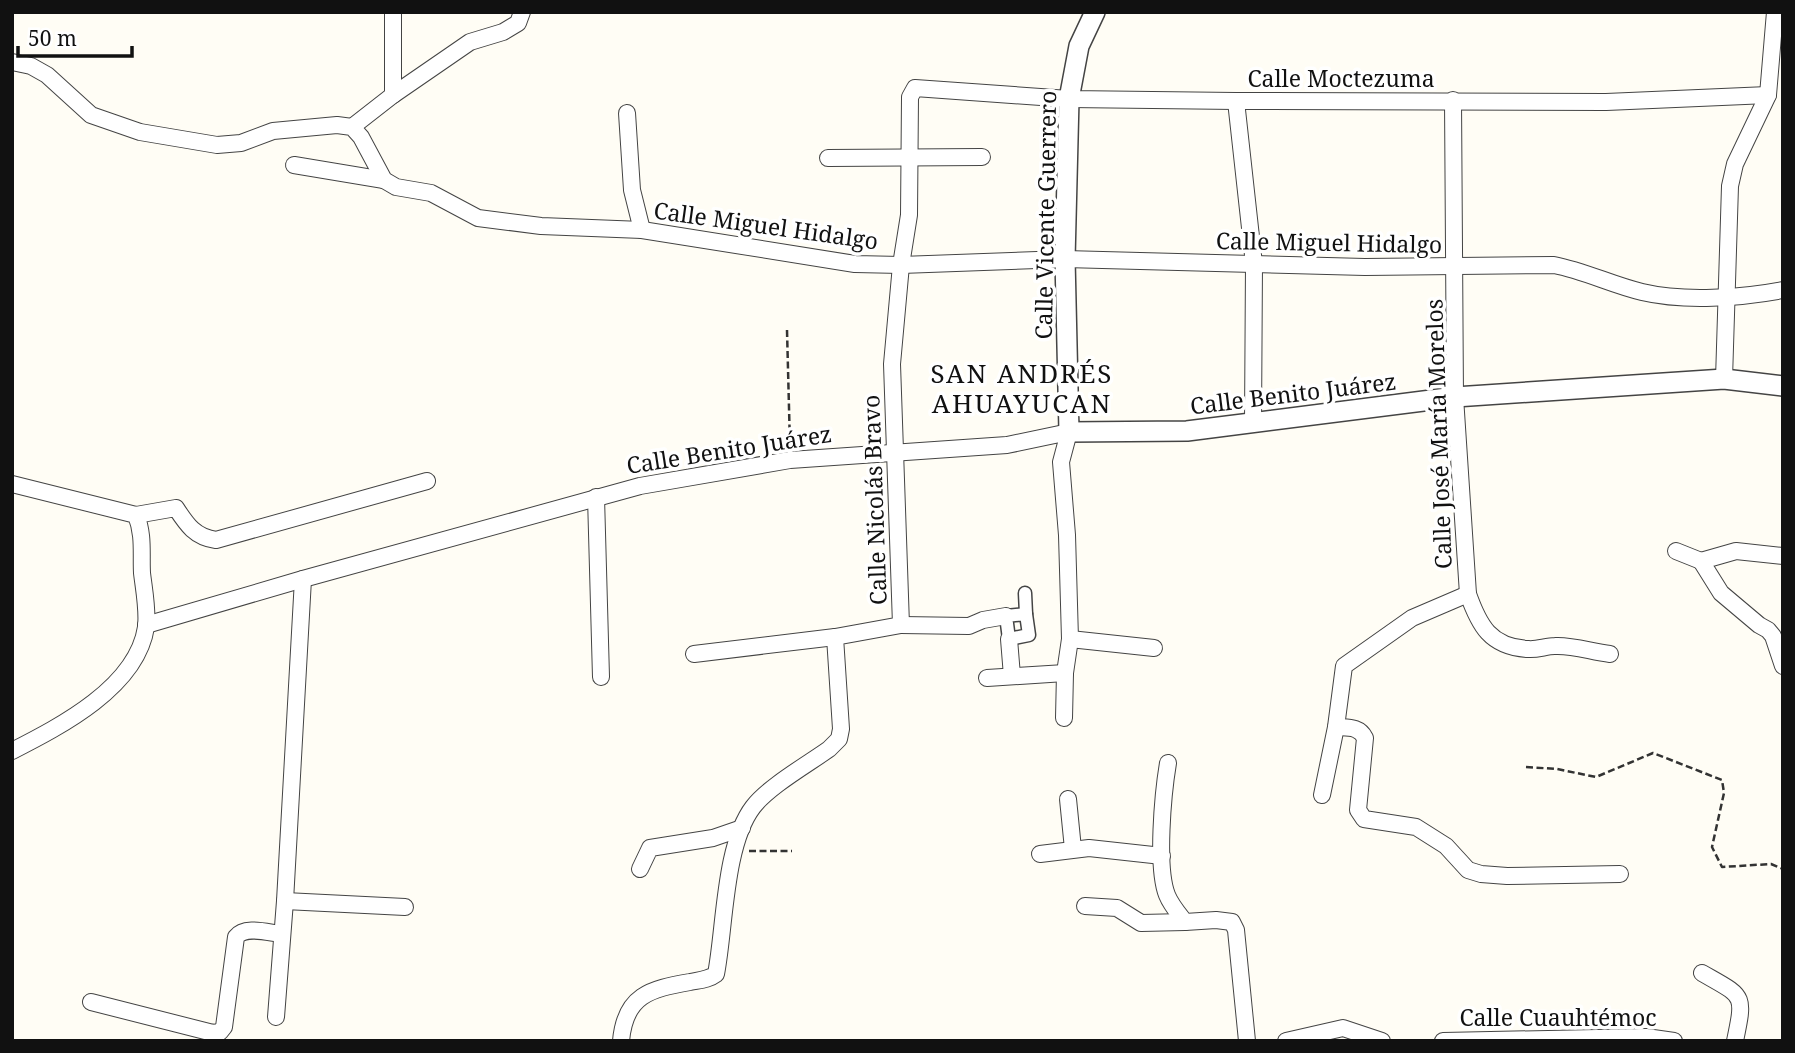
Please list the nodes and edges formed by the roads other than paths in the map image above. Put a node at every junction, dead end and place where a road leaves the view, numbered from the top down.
1 (393, 12) edge
2 (522, 12) edge
3 (1095, 12) edge
4 (1775, 12) edge
5 (12, 62) edge
6 (915, 89) joint
7 (393, 94) junction
8 (1768, 95) junction
9 (1069, 99) junction
10 (1453, 100) junction
11 (1236, 101) junction
12 (626, 113) dead end
13 (352, 127) junction
14 (909, 156) junction
15 (982, 157) dead end
16 (828, 158) dead end
17 (294, 165) dead end
18 (384, 180) junction
19 (642, 230) junction
20 (1065, 258) junction
21 (1254, 264) junction
22 (901, 265) junction
23 (1455, 266) junction
24 (1783, 290) edge
25 (1725, 297) junction
26 (1724, 379) junction
27 (1783, 386) edge
28 (1455, 397) junction
29 (1253, 422) junction
30 (1069, 432) junction
31 (894, 455) junction
32 (427, 481) dead end
33 (12, 485) edge
34 (596, 497) junction
35 (136, 515) junction
36 (1676, 551) dead end
37 (1783, 556) edge
38 (1701, 561) junction
39 (303, 579) junction
40 (1025, 593) dead end
41 (1468, 594) junction
42 (1026, 614) junction
43 (1006, 616) junction
44 (146, 625) junction
45 (901, 625) junction
46 (835, 637) junction
47 (1009, 639) junction
48 (1070, 639) junction
49 (1154, 648) dead end
50 (694, 654) dead end
51 (1610, 654) dead end
52 (1783, 666) edge
53 (1065, 673) junction
54 (1012, 676) junction
55 (601, 677) dead end
56 (987, 678) dead end
57 (1064, 718) dead end
58 (1336, 727) junction
59 (12, 751) edge
60 (1168, 763) dead end
61 (1322, 795) dead end
62 (1068, 799) dead end
63 (742, 828) junction
64 (1073, 849) junction
65 (1040, 854) dead end
66 (1162, 856) junction
67 (640, 869) dead end
68 (1619, 874) dead end
69 (285, 901) junction
70 (1085, 906) dead end
71 (405, 908) dead end
72 (1185, 922) junction
73 (282, 934) junction
74 (1702, 973) dead end
75 (91, 1003) dead end
76 (276, 1017) dead end
77 (621, 1041) edge
78 (1247, 1041) edge
79 (1286, 1041) edge
80 (1382, 1041) edge
81 (1443, 1041) edge
82 (1674, 1041) edge
83 (1735, 1041) edge

1 - 7 street
2 - 7 street
3 - 9 street, Calle Vicente Guerrero
4 - 8 street
5 - 13 street
6 - 9 street, Calle Moctezuma
6 - 14 street, Calle Nicolás Bravo
7 - 13 street
8 - 10 street, Calle Moctezuma
8 - 25 street
9 - 11 street, Calle Moctezuma
9 - 20 street, Calle Vicente Guerrero
10 - 11 street, Calle Moctezuma
10 - 23 street, Calle José María Morelos
11 - 21 street
12 - 19 street
13 - 18 street
14 - 15 street
14 - 16 street
14 - 22 street, Calle Nicolás Bravo
17 - 18 street, Calle Miguel Hidalgo
18 - 19 street, Calle Miguel Hidalgo
19 - 22 street, Calle Miguel Hidalgo
20 - 21 street, Calle Miguel Hidalgo
20 - 22 street, Calle Miguel Hidalgo
20 - 30 street, Calle Vicente Guerrero
21 - 23 street, Calle Miguel Hidalgo
21 - 29 street
22 - 31 street, Calle Nicolás Bravo
23 - 25 street, Calle Miguel Hidalgo
23 - 28 street, Calle José María Morelos
24 - 25 street, Calle Miguel Hidalgo
25 - 26 street
26 - 27 street, Calle Benito Juárez
26 - 28 street, Calle Benito Juárez
28 - 29 street, Calle Benito Juárez
28 - 41 street, Calle José María Morelos
29 - 30 street, Calle Benito Juárez
30 - 31 street, Calle Benito Juárez
30 - 48 street, Calle Vicente Guerrero
31 - 34 street, Calle Benito Juárez
31 - 45 street, Calle Nicolás Bravo
32 - 35 street
33 - 35 street
34 - 39 street, Calle Benito Juárez
34 - 55 street
35 - 44 street
36 - 38 street
37 - 38 street
38 - 52 street
39 - 44 street, Calle Benito Juárez
39 - 69 street
40 - 42 street
41 - 51 street, Calle José María Morelos
41 - 58 street
42 - 43 street
42 - 47 street
43 - 45 street
43 - 47 street
44 - 59 street
45 - 46 street, Calle Nicolás Bravo
46 - 50 street, Calle Nicolás Bravo
46 - 63 street
47 - 54 street
48 - 49 street
48 - 53 street, Calle Vicente Guerrero
53 - 54 street
53 - 57 street, Calle Vicente Guerrero
54 - 56 street
58 - 61 street
58 - 68 street
60 - 66 street
62 - 64 street
63 - 67 street
63 - 77 street
64 - 65 street
64 - 66 street
66 - 72 street
69 - 71 street
69 - 73 street
70 - 72 street
72 - 78 street
73 - 75 street
73 - 76 street
74 - 83 street
79 - 80 street
81 - 82 street, Calle Cuauhtémoc

